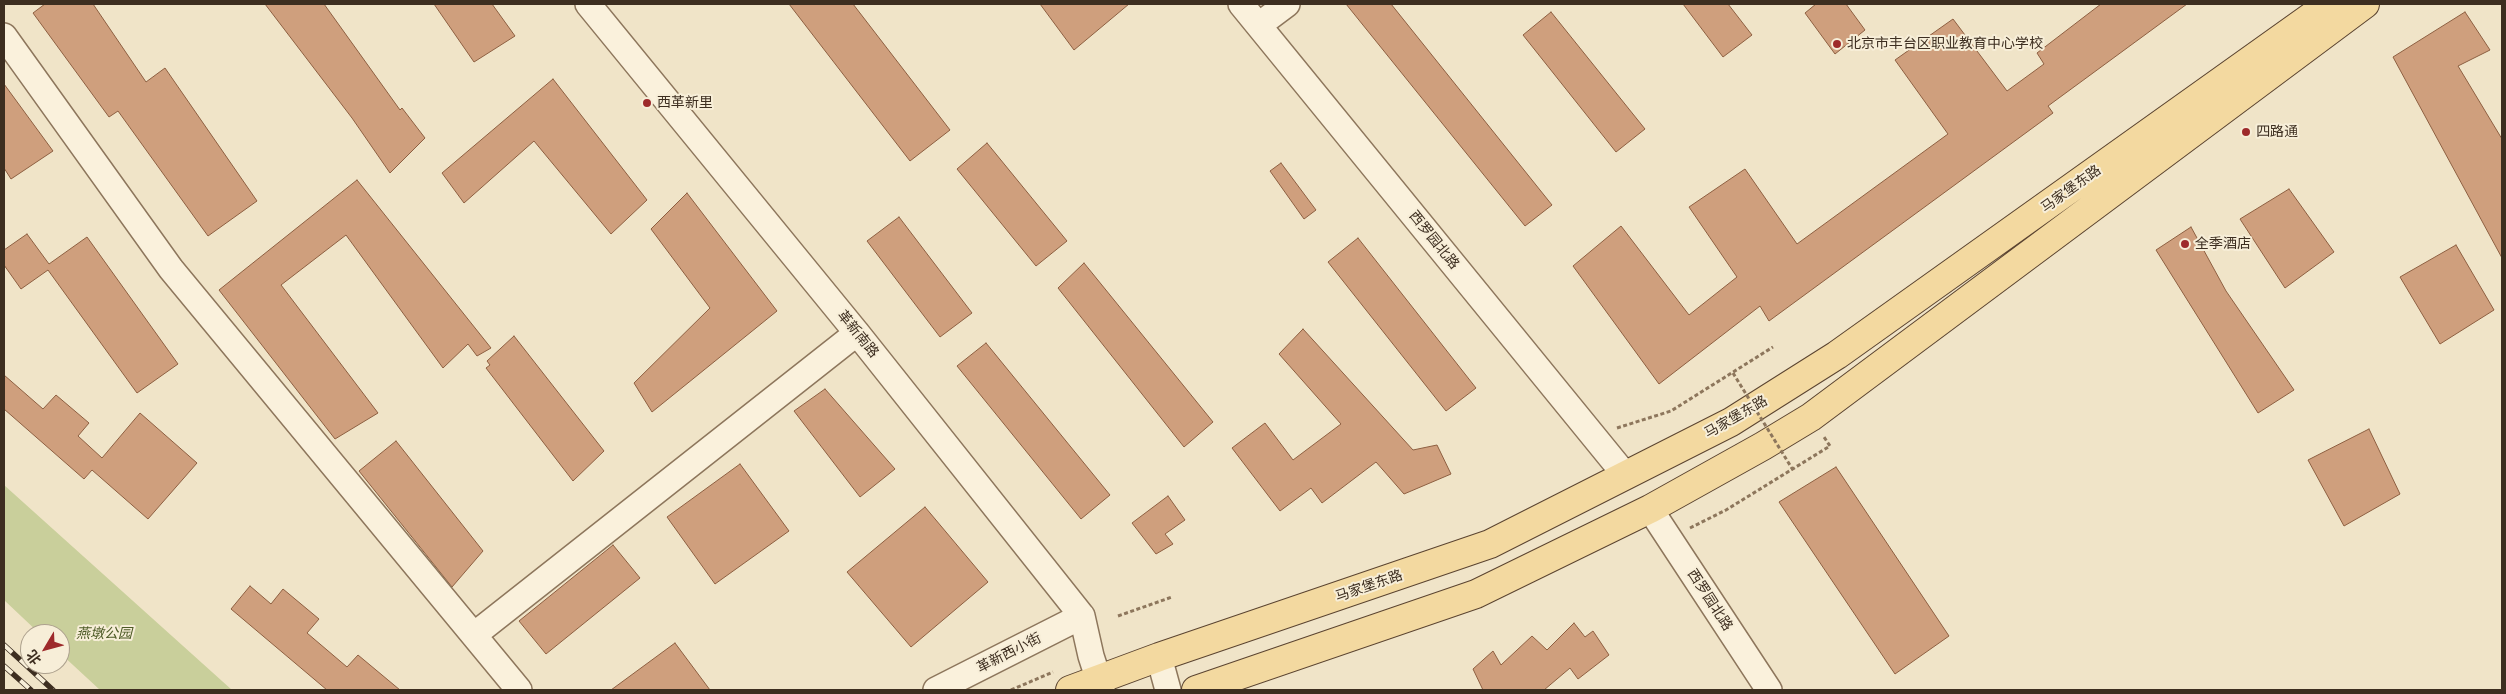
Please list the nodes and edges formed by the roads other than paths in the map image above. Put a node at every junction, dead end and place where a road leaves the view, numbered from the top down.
1 (588, 4) edge
2 (1241, 4) edge
3 (1287, 4) edge
4 (2329, 4) edge
5 (2365, 4) edge
6 (1259, 25) junction
7 (4, 36) edge
8 (858, 333) junction
9 (1626, 476) junction
10 (1650, 509) junction
11 (1082, 616) junction
12 (474, 635) junction
13 (1159, 657) junction
14 (1100, 685) edge
15 (519, 690) edge
16 (936, 690) edge
17 (1070, 690) edge
18 (1168, 690) edge
19 (1196, 690) edge
20 (1769, 690) edge

1 - 8 street, 革新南路
2 - 6 street, 西罗园北路
3 - 6 street
4 - 9 main road, 马家堡东路
5 - 10 main road, 马家堡东路
6 - 9 street, 西罗园北路
7 - 12 street
8 - 11 street, 革新南路
8 - 12 street
9 - 13 main road, 马家堡东路
10 - 19 main road, 马家堡东路
10 - 20 street, 西罗园北路
11 - 14 street, 革新南路
11 - 16 street, 革新西小街
12 - 15 street
13 - 14 main road, 马家堡东路
13 - 18 street
14 - 17 main road, 马家堡东路

